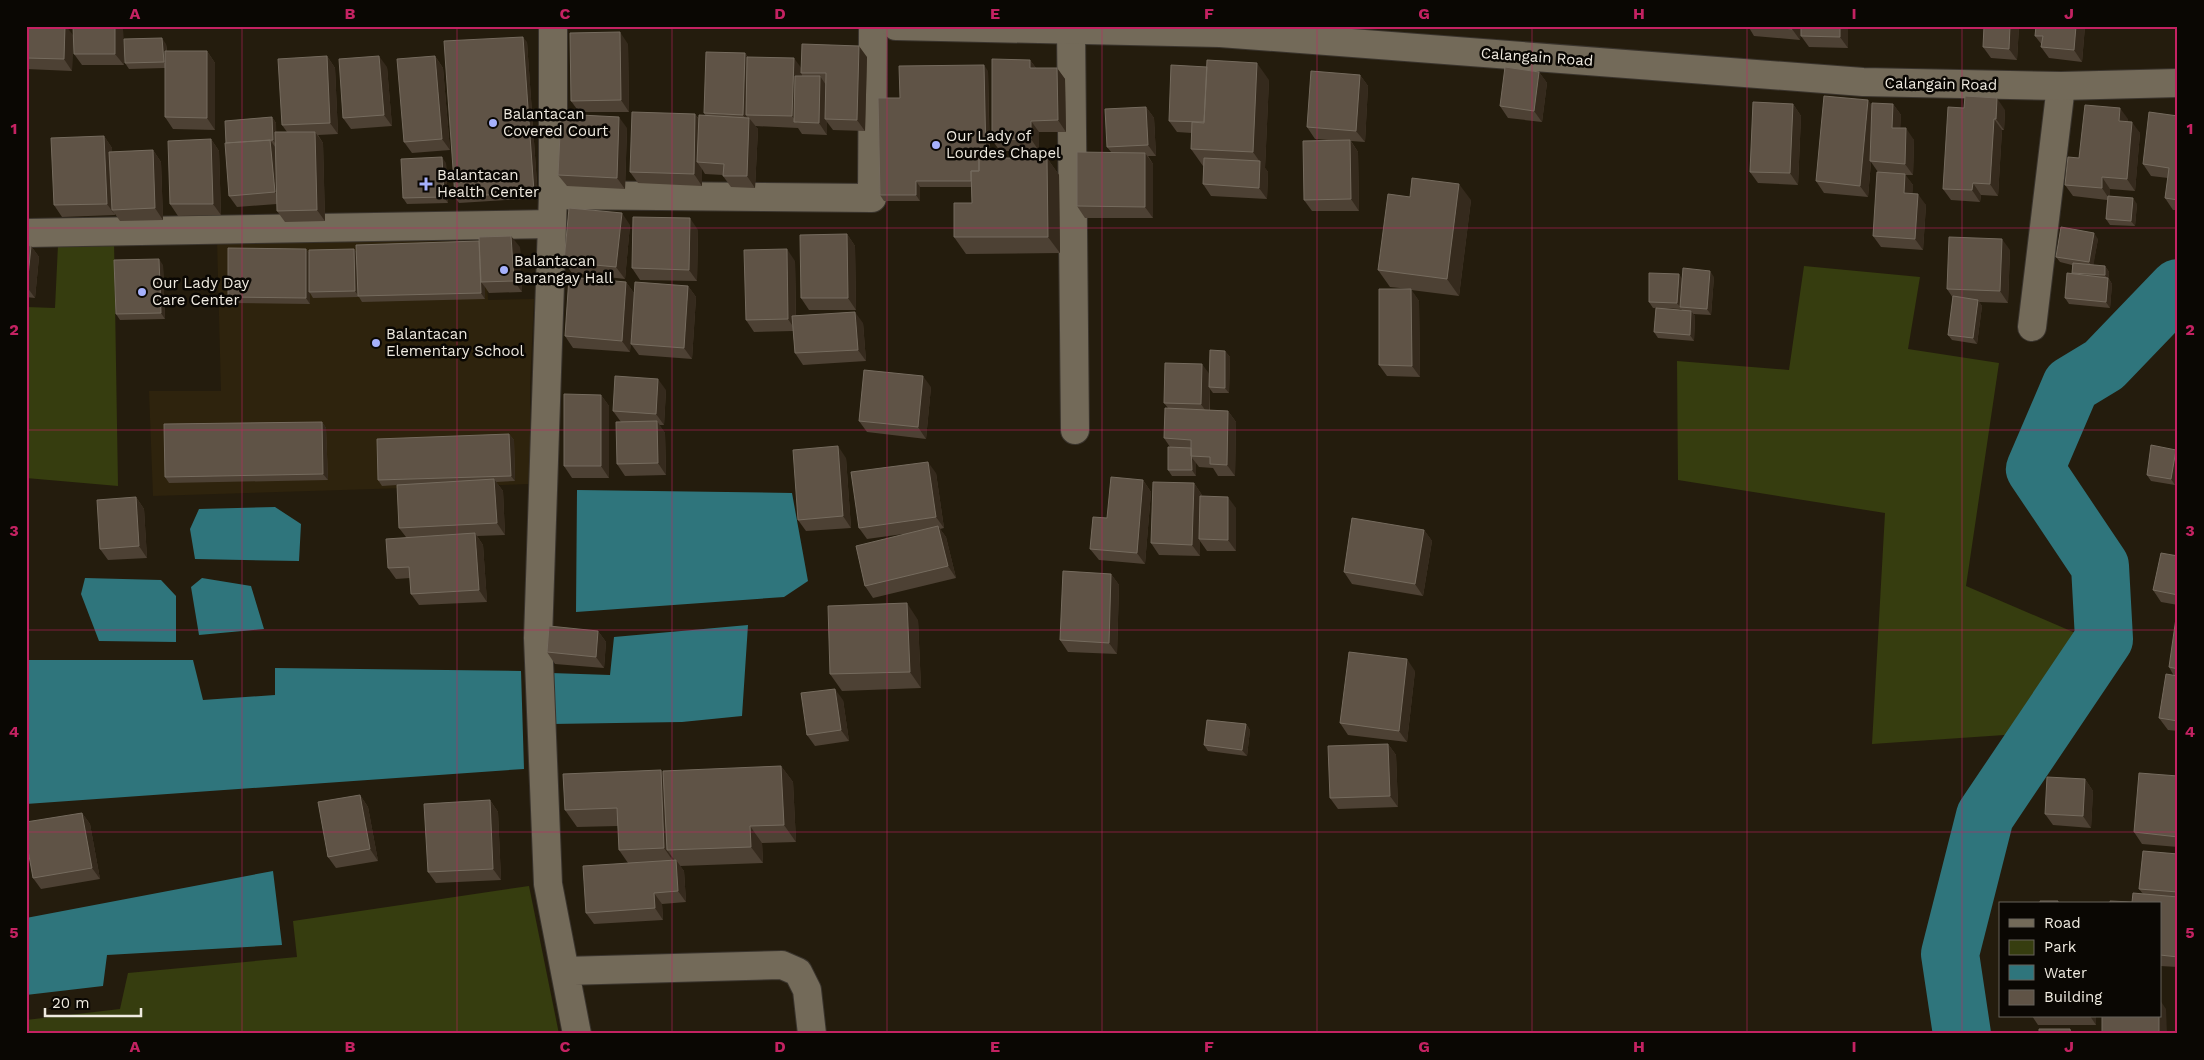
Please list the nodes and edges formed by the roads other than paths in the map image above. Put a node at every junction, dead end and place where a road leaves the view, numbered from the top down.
1 (553, 26) edge
2 (873, 26) edge
3 (896, 26) edge
4 (1071, 28) junction
5 (2178, 83) edge
6 (2061, 86) junction
7 (553, 195) junction
8 (552, 224) junction
9 (26, 233) edge
10 (2032, 327) dead end
11 (1075, 430) dead end
12 (565, 972) junction
13 (577, 1034) edge
14 (812, 1034) edge

1 - 7 street
2 - 7 street
3 - 4 street, Calangain Road
4 - 6 street, Calangain Road
4 - 11 street
5 - 6 street, Calangain Road
6 - 10 street
7 - 8 street
8 - 9 street
8 - 12 street
12 - 13 street
12 - 14 street

